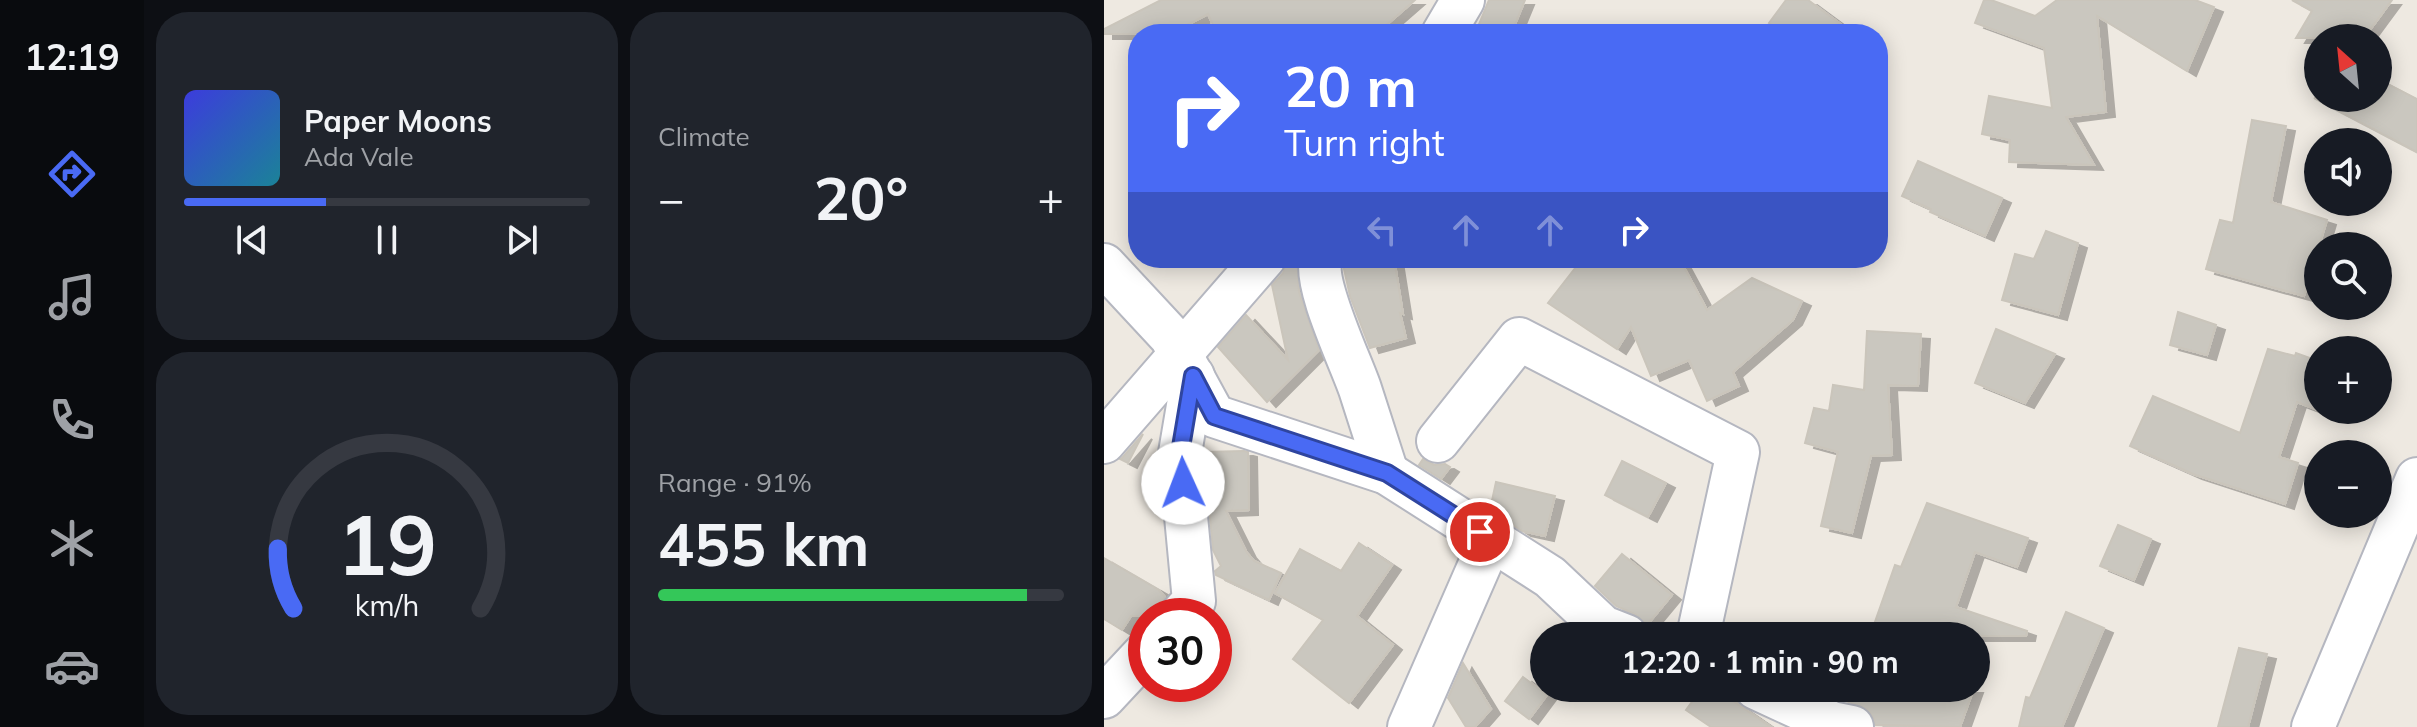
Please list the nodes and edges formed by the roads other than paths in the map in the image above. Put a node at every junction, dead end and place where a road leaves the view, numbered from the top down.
1 (1463, 0) edge
2 (1449, 24) edge
3 (1104, 265) edge
4 (1255, 268) edge
5 (1318, 268) edge
6 (1193, 376) junction
7 (1438, 441) dead end
8 (1104, 442) edge
9 (1387, 473) junction
10 (2417, 479) edge
11 (1481, 562) dead end
12 (1194, 598) edge
13 (1598, 622) edge
14 (1701, 622) edge
15 (1128, 671) edge
16 (1104, 697) edge
17 (1786, 702) edge
18 (1409, 727) edge
19 (1852, 727) edge
20 (2313, 727) edge

1 - 2 street
3 - 6 street
4 - 8 street
5 - 9 street
6 - 9 street
6 - 12 street
7 - 14 street
9 - 13 street
10 - 20 street
11 - 18 street
15 - 16 street
17 - 19 street

